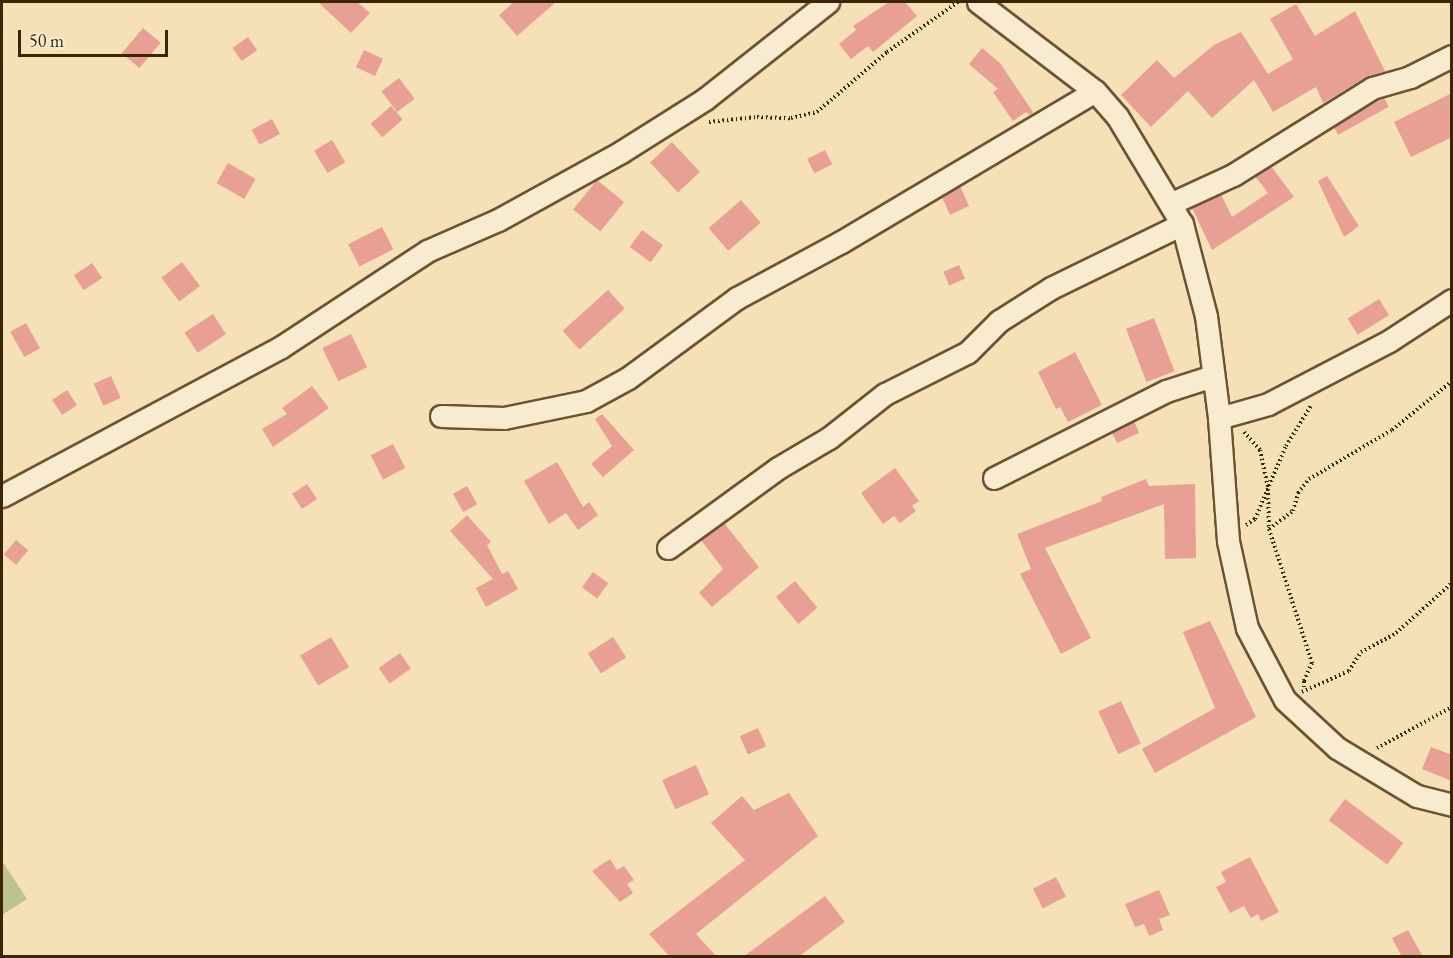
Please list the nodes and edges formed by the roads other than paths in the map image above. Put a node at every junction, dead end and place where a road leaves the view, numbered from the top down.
1 (828, 2) edge
2 (978, 2) edge
3 (1452, 56) edge
4 (1095, 91) junction
5 (1172, 203) junction
6 (1182, 224) junction
7 (1452, 300) edge
8 (1213, 376) junction
9 (441, 416) dead end
10 (1227, 420) junction
11 (994, 478) dead end
12 (2, 496) edge
13 (668, 548) dead end
14 (1452, 805) edge

1 - 12 street
2 - 4 street
3 - 5 street
4 - 5 street
4 - 9 street
5 - 6 street
6 - 8 street
6 - 13 street
7 - 10 street
8 - 10 street
8 - 11 street
10 - 14 street

